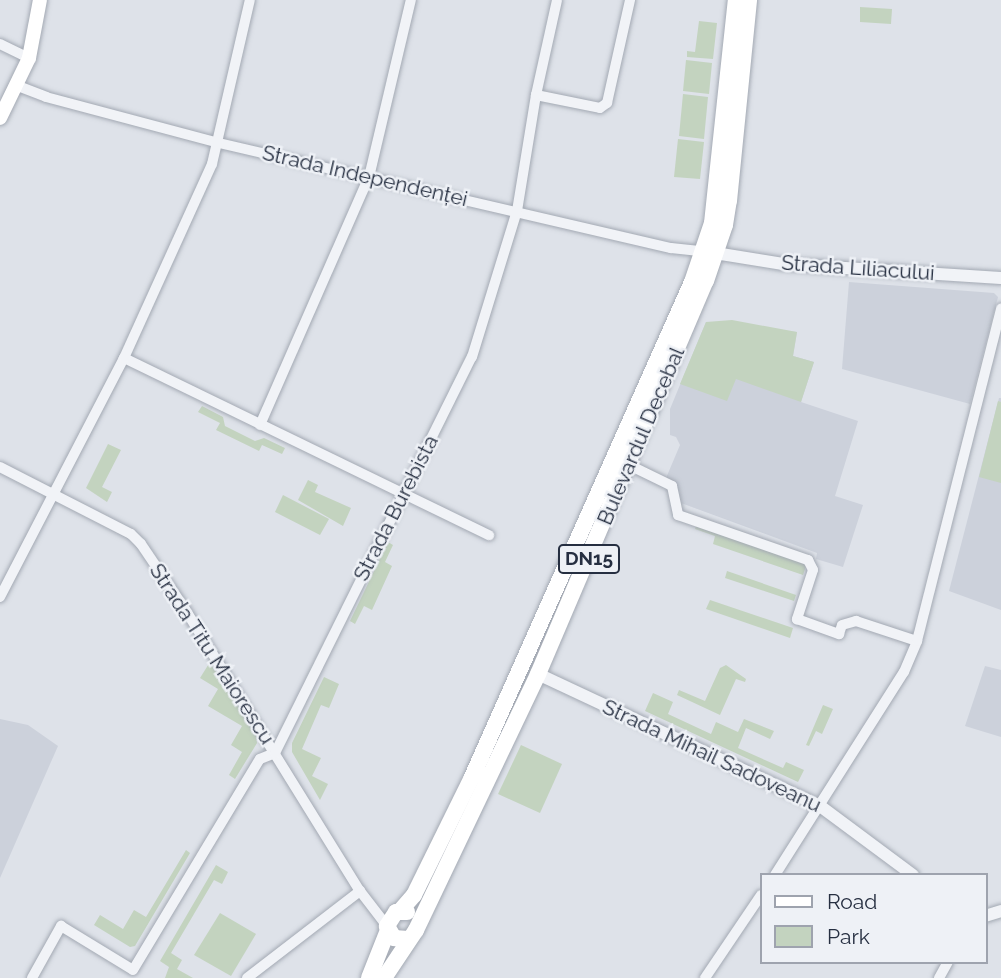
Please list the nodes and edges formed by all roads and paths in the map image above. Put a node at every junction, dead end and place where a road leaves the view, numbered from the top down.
1 (40, 0) edge
2 (250, 0) edge
3 (411, 0) edge
4 (557, 0) edge
5 (630, 0) edge
6 (736, 0) edge
7 (749, 0) edge
8 (0, 44) edge
9 (29, 58) junction
10 (18, 86) junction
11 (536, 95) junction
12 (0, 118) edge
13 (219, 142) junction
14 (369, 177) junction
15 (517, 211) junction
16 (709, 252) junction
17 (1001, 278) edge
18 (1001, 308) edge
19 (124, 358) junction
20 (260, 425) junction
21 (629, 465) junction
22 (0, 467) edge
23 (57, 494) junction
24 (404, 494) junction
25 (489, 535) dead end
26 (0, 597) edge
27 (917, 640) junction
28 (538, 674) junction
29 (275, 753) junction
30 (820, 806) junction
31 (776, 873) edge
32 (909, 873) edge
33 (360, 891) junction
34 (760, 896) edge
35 (393, 920) junction
36 (412, 931) junction
37 (134, 974) edge
38 (32, 978) edge
39 (247, 978) edge
40 (369, 978) edge
41 (384, 978) edge
42 (705, 978) edge

1 - 9 main road
2 - 13 street
3 - 14 street
4 - 11 street, Strada Burebista
5 - 11 street
6 - 16 main road, Bulevardul Decebal / DN15
7 - 16 main road, Bulevardul Decebal / DN15
8 - 9 street
9 - 10 main road
10 - 12 main road
10 - 13 street, Strada Independenței
11 - 15 street, Strada Burebista
13 - 14 street, Strada Independenței
13 - 19 street
14 - 15 street, Strada Independenței
14 - 20 street
15 - 16 street, Strada Independenței
15 - 24 street, Strada Burebista
16 - 17 street, Strada Liliacului
16 - 21 main road, Bulevardul Decebal / DN15
16 - 35 main road, Bulevardul Decebal / DN15
18 - 27 street
19 - 20 street
19 - 23 street
20 - 24 street
21 - 27 street
21 - 28 main road, Bulevardul Decebal / DN15
22 - 23 street, Strada Titu Maiorescu
23 - 26 street
23 - 29 street, Strada Titu Maiorescu
24 - 25 street
24 - 29 street, Strada Burebista
27 - 30 street
28 - 30 street, Strada Mihail Sadoveanu
28 - 36 main road, Bulevardul Decebal / DN15
29 - 33 street, Strada Titu Maiorescu
29 - 37 street, Strada Burebista
30 - 31 street
30 - 32 street, Strada Mihail Sadoveanu
33 - 35 street, Strada Titu Maiorescu
33 - 39 street
34 - 42 street
35 - 36 main road
35 - 36 main road
35 - 40 main road, Bulevardul Decebal / DN15
36 - 41 main road, Bulevardul Decebal / DN15
37 - 38 street

